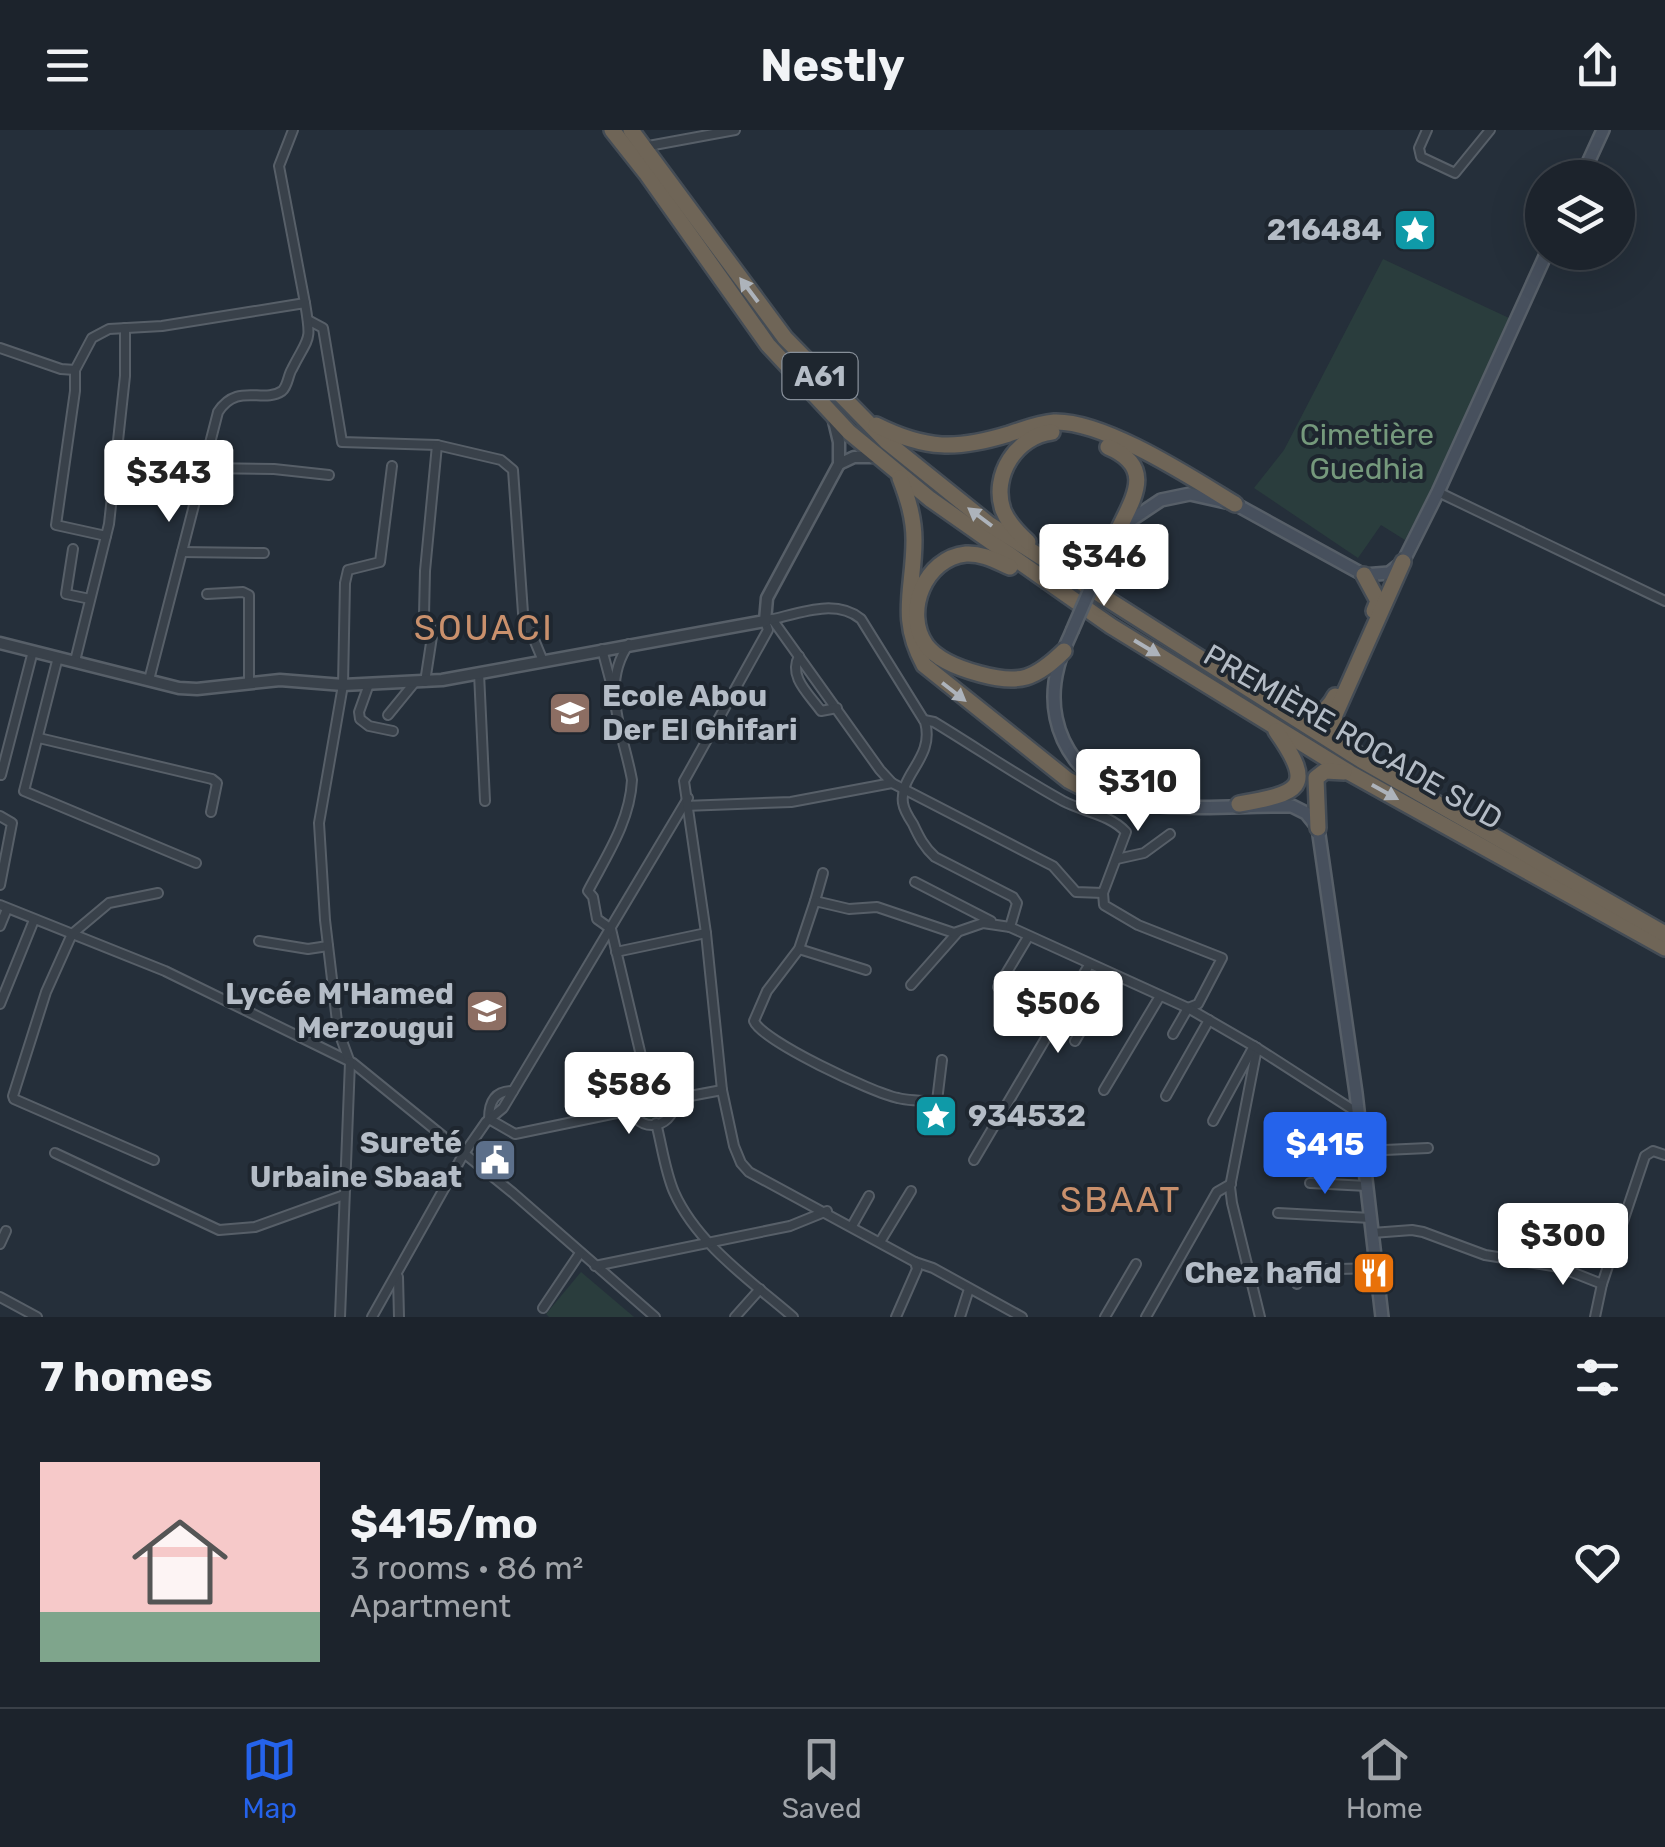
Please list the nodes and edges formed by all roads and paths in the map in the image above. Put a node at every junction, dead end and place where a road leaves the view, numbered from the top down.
1 (293, 130) edge
2 (612, 130) edge
3 (630, 130) edge
4 (736, 130) edge
5 (1427, 130) edge
6 (1490, 130) edge
7 (1603, 130) edge
8 (644, 147) junction
9 (1590, 160) edge
10 (1539, 270) edge
11 (304, 303) junction
12 (308, 320) junction
13 (125, 328) junction
14 (0, 348) edge
15 (76, 370) junction
16 (828, 411) junction
17 (862, 418) junction
18 (436, 445) junction
19 (879, 457) junction
20 (838, 464) junction
21 (392, 466) dead end
22 (202, 468) junction
23 (898, 474) junction
24 (330, 476) dead end
25 (1438, 492) junction
26 (1235, 504) junction
27 (106, 536) junction
28 (1114, 536) junction
29 (73, 549) dead end
30 (182, 552) junction
31 (264, 553) dead end
32 (1403, 562) junction
33 (1060, 572) junction
34 (1364, 575) junction
35 (1036, 576) junction
36 (207, 594) dead end
37 (90, 599) junction
38 (1665, 601) edge
39 (768, 620) junction
40 (0, 642) edge
41 (629, 644) junction
42 (602, 649) junction
43 (33, 650) junction
44 (1064, 651) junction
45 (799, 656) junction
46 (58, 657) junction
47 (75, 661) junction
48 (543, 661) junction
49 (479, 673) junction
50 (149, 680) junction
51 (420, 682) junction
52 (249, 683) junction
53 (343, 684) junction
54 (369, 684) junction
55 (614, 691) junction
56 (837, 708) junction
57 (388, 715) dead end
58 (1276, 717) junction
59 (924, 720) junction
60 (393, 731) dead end
61 (39, 738) junction
62 (1356, 767) junction
63 (1, 775) edge
64 (892, 782) junction
65 (904, 789) junction
66 (1126, 798) junction
67 (485, 801) dead end
68 (686, 803) junction
69 (1239, 804) junction
70 (211, 812) dead end
71 (0, 816) edge
72 (1318, 828) junction
73 (1170, 834) dead end
74 (1117, 860) junction
75 (196, 863) dead end
76 (824, 873) dead end
77 (915, 882) dead end
78 (0, 885) edge
79 (158, 893) dead end
80 (1103, 893) junction
81 (815, 901) junction
82 (4, 907) edge
83 (34, 920) junction
84 (995, 924) junction
85 (0, 926) edge
86 (1010, 927) junction
87 (611, 929) junction
88 (706, 933) junction
89 (957, 933) junction
90 (72, 934) junction
91 (1665, 934) edge
92 (1028, 936) junction
93 (258, 941) dead end
94 (328, 946) junction
95 (1665, 948) edge
96 (798, 949) junction
97 (616, 952) junction
98 (1089, 964) junction
99 (866, 970) dead end
100 (1113, 975) junction
101 (911, 985) dead end
102 (998, 987) dead end
103 (1160, 996) junction
104 (0, 1004) edge
105 (1188, 1008) junction
106 (1209, 1020) junction
107 (1173, 1034) dead end
108 (1075, 1042) dead end
109 (1255, 1047) junction
110 (942, 1060) dead end
111 (351, 1062) junction
112 (646, 1081) junction
113 (722, 1090) junction
114 (1104, 1090) dead end
115 (1166, 1096) dead end
116 (674, 1099) junction
117 (631, 1110) junction
118 (1358, 1113) junction
119 (489, 1118) junction
120 (1212, 1121) dead end
121 (656, 1123) junction
122 (1428, 1148) dead end
123 (1362, 1150) junction
124 (55, 1153) dead end
125 (463, 1155) junction
126 (1665, 1155) edge
127 (154, 1160) dead end
128 (974, 1160) dead end
129 (1310, 1183) dead end
130 (1232, 1184) junction
131 (1367, 1186) junction
132 (910, 1191) dead end
133 (344, 1195) junction
134 (869, 1196) dead end
135 (827, 1211) junction
136 (1278, 1213) dead end
137 (1371, 1218) junction
138 (852, 1226) junction
139 (6, 1231) dead end
140 (1372, 1233) junction
141 (707, 1240) junction
142 (880, 1242) junction
143 (0, 1244) edge
144 (580, 1253) junction
145 (916, 1262) junction
146 (1136, 1264) dead end
147 (595, 1266) junction
148 (1376, 1268) junction
149 (398, 1274) junction
150 (1297, 1284) dead end
151 (1602, 1284) junction
152 (760, 1289) junction
153 (969, 1289) junction
154 (0, 1297) edge
155 (543, 1308) dead end
156 (37, 1317) edge
157 (340, 1317) edge
158 (372, 1317) edge
159 (399, 1317) edge
160 (655, 1317) edge
161 (735, 1317) edge
162 (792, 1317) edge
163 (896, 1317) edge
164 (960, 1317) edge
165 (1022, 1317) edge
166 (1105, 1317) edge
167 (1146, 1317) edge
168 (1260, 1317) edge
169 (1382, 1317) edge
170 (1596, 1317) edge

1 - 11 street
2 - 16 highway, PREMIÈRE ROCADE SUD / A61
3 - 8 highway, PREMIÈRE ROCADE SUD / A61
4 - 8 street
5 - 6 street
7 - 9 main road
17 -> 8 highway, PREMIÈRE ROCADE SUD / A61
10 - 25 main road
11 - 12 street
11 - 13 street
12 - 18 street
12 - 22 street
13 - 15 street
13 - 27 street
14 - 15 street
15 - 27 street
16 - 19 highway, PREMIÈRE ROCADE SUD / A61
16 - 20 street
17 - 26 highway
33 -> 17 highway, PREMIÈRE ROCADE SUD / A61
18 - 48 street
18 - 51 street
19 - 20 street
19 - 23 highway, PREMIÈRE ROCADE SUD / A61
20 - 39 street
21 - 53 street
22 - 24 street
22 - 30 street
23 - 35 highway, PREMIÈRE ROCADE SUD / A61
23 -> 66 highway
25 - 32 main road
25 - 38 street
26 - 28 main road
26 - 34 main road
27 - 37 street
28 - 33 highway
28 - 44 main road, bridge
29 - 37 street
30 - 31 street
30 - 50 street
32 - 34 main road
32 - 62 highway
33 - 58 highway, PREMIÈRE ROCADE SUD / A61
34 - 58 highway
35 - 44 highway
35 -> 58 highway, PREMIÈRE ROCADE SUD / A61
36 - 52 street
37 - 47 street
39 - 41 street
39 - 45 street
39 - 59 street
39 - 68 street
40 - 43 street
41 - 42 street
41 - 55 street
42 - 48 street
42 - 55 street
43 - 46 street
43 - 63 street
44 - 66 main road
45 - 56 street
45 - 56 street
46 - 47 street
46 - 61 street
47 - 50 street
48 - 49 street
49 - 51 street
49 - 67 street
50 - 52 street
51 - 54 street
51 - 57 street
52 - 53 street
53 - 54 street
53 - 94 street
54 - 60 street
55 - 87 street
56 - 64 street
58 - 62 highway, PREMIÈRE ROCADE SUD / A61
58 - 69 highway
59 - 65 street
59 - 74 street
61 - 70 street
61 - 75 street
62 - 72 highway
62 - 91 highway, PREMIÈRE ROCADE SUD / A61
62 -> 95 highway, PREMIÈRE ROCADE SUD / A61
64 - 65 street
64 - 68 street
65 - 80 street
65 - 86 street
66 - 69 main road
68 - 87 street
68 - 88 street
69 - 72 main road
71 - 78 street
72 - 118 main road
73 - 74 street
74 - 80 street
76 - 81 street
77 - 84 street
79 - 90 street
80 - 105 street
81 - 89 street
81 - 96 street
82 - 83 street
82 - 85 street
83 - 90 street
83 - 104 street
84 - 86 street
84 - 89 street
86 - 92 street
87 - 97 street
87 - 119 street
88 - 97 street
88 - 113 street
89 - 101 street
90 - 111 street
90 - 127 street
92 - 98 street
92 - 102 street
93 - 94 street
94 - 111 street
96 - 99 street
96 - 110 street
97 - 112 street
98 - 100 street
98 - 128 street
100 - 103 street
100 - 108 street
103 - 105 street
103 - 114 street
105 - 106 street
105 - 107 street
106 - 109 street
106 - 115 street
109 - 118 street
109 - 120 street
109 - 130 street
111 - 125 street
111 - 133 street
112 - 116 street
112 - 117 street
113 - 116 street
113 - 135 street
116 - 121 street
117 - 119 street
117 - 121 street
118 - 123 main road
119 - 125 street
121 - 141 street
122 - 123 street
123 - 131 main road
124 - 133 street
125 - 144 street
125 - 149 street
126 - 151 street
129 - 131 street
130 - 167 street
130 - 168 street
131 - 137 main road
132 - 142 street
133 - 157 street
134 - 138 street
135 - 138 street
135 - 141 street
136 - 137 street
137 - 140 main road
138 - 142 street
139 - 143 street
140 - 148 main road
140 - 151 street
141 - 147 street
141 - 152 street
142 - 145 street
144 - 147 street
144 - 155 street
145 - 153 street
145 - 163 street
146 - 166 street
147 - 160 street
148 - 150 street
148 - 169 main road
149 - 158 street
149 - 159 street
151 - 170 street
152 - 161 street
152 - 162 street
153 - 164 street
153 - 165 street
154 - 156 street

